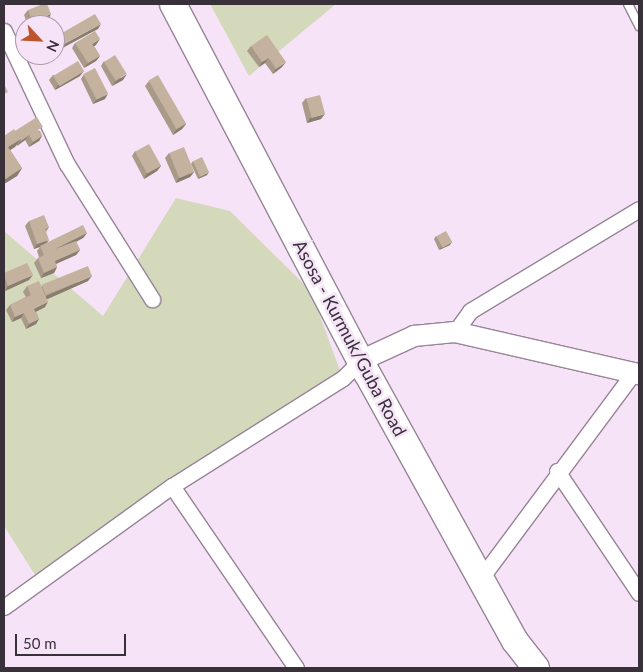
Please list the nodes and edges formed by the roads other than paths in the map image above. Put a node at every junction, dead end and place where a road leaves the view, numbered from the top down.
1 (173, 4) edge
2 (628, 4) edge
3 (639, 26) edge
4 (4, 31) edge
5 (639, 209) edge
6 (152, 299) dead end
7 (455, 332) junction
8 (360, 361) junction
9 (637, 373) edge
10 (557, 471) junction
11 (172, 486) junction
12 (481, 578) junction
13 (639, 593) edge
14 (4, 607) edge
15 (296, 668) edge
16 (536, 668) edge

1 - 8 highway, Asosa - Kurmuk/Guba Road
2 - 3 lane
4 - 6 street
5 - 7 street
7 - 8 street
7 - 9 street
8 - 11 street
8 - 12 highway, Asosa - Kurmuk/Guba Road
9 - 10 street
10 - 12 street
10 - 13 street
11 - 14 street
11 - 15 street
12 - 16 highway, Asosa - Kurmuk/Guba Road

